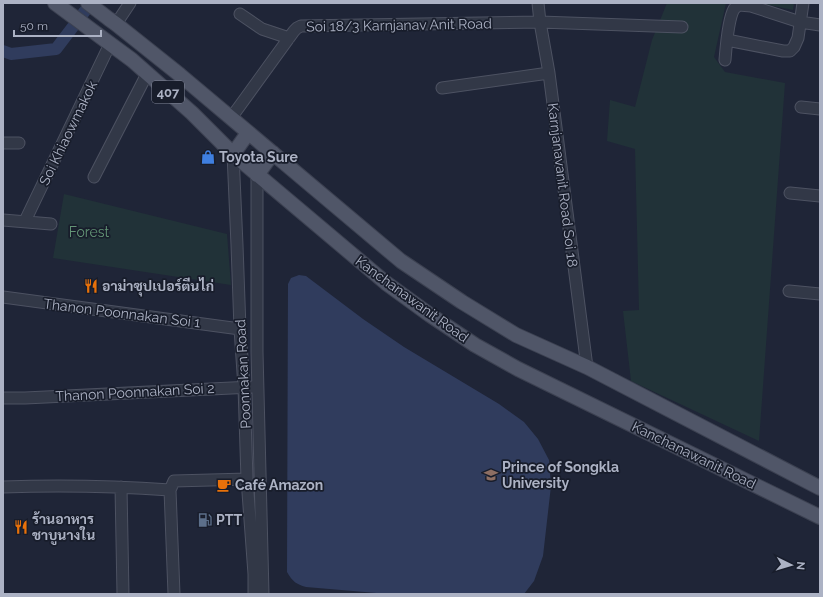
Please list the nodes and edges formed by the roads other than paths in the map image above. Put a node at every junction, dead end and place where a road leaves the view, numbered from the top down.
1 (88, 3) edge
2 (130, 3) edge
3 (538, 3) edge
4 (804, 3) edge
5 (57, 4) edge
6 (240, 14) dead end
7 (112, 22) junction
8 (540, 22) junction
9 (800, 22) junction
10 (820, 25) edge
11 (682, 27) dead end
12 (289, 38) junction
13 (105, 40) junction
14 (727, 40) junction
15 (725, 60) dead end
16 (549, 73) junction
17 (148, 74) junction
18 (442, 88) dead end
19 (801, 108) dead end
20 (820, 109) edge
21 (231, 118) junction
22 (248, 132) junction
23 (3, 143) edge
24 (19, 143) dead end
25 (273, 153) junction
26 (233, 154) junction
27 (257, 175) junction
28 (94, 177) dead end
29 (790, 193) dead end
30 (820, 196) edge
31 (3, 220) edge
32 (25, 222) junction
33 (51, 224) dead end
34 (789, 291) dead end
35 (820, 294) edge
36 (3, 297) edge
37 (240, 328) junction
38 (587, 367) junction
39 (258, 386) junction
40 (244, 387) junction
41 (3, 398) edge
42 (247, 479) junction
43 (3, 487) edge
44 (121, 487) junction
45 (820, 488) edge
46 (170, 490) junction
47 (820, 517) edge
48 (123, 594) edge
49 (174, 594) edge
50 (254, 594) edge
51 (262, 594) edge

1 - 7 main road, Kanchanawanit Road
2 - 7 street
3 - 8 street, Karnjanavanit Road Soi 18
4 - 9 street
5 - 13 main road, Kanchanawanit Road
6 - 12 street
7 - 21 main road, Kanchanawanit Road / 407
8 - 11 street, Soi 18/3 Karnjanav Anit Road
8 - 12 street, Soi 18/3 Karnjanav Anit Road
8 - 16 street, Karnjanavanit Road Soi 18
9 - 10 street
9 - 14 street
9 - 14 street
12 - 21 street, Soi 18/3 Karnjanav Anit Road
13 - 17 main road, Kanchanawanit Road / 407
13 - 32 street, Soi Khiaowmakok
14 - 15 street
16 - 18 street
16 - 38 street, Karnjanavanit Road Soi 18
17 - 26 main road, Kanchanawanit Road / 407
17 - 28 street
19 - 20 street
21 - 22 main road, Kanchanawanit Road / 407
22 - 25 main road, Kanchanawanit Road / 407
22 - 26 main road
23 - 24 street
25 - 27 main road
25 - 38 main road, Kanchanawanit Road
26 - 27 main road, Kanchanawanit Road / 407
26 - 37 street, Poonnakan Road
27 - 39 street, Poonnakan Road
27 - 47 main road, Kanchanawanit Road
29 - 30 street
31 - 32 street
32 - 33 street
34 - 35 street
36 - 37 street, Thanon Poonnakan Soi 1
37 - 40 street, Poonnakan Road
38 - 45 main road, Kanchanawanit Road
39 - 40 street, Thanon Poonnakan Soi 2
39 - 51 street, Poonnakan Road
40 - 41 street, Thanon Poonnakan Soi 2
40 - 42 street, Poonnakan Road
42 - 46 street
42 - 50 street, Poonnakan Road
43 - 44 street
44 - 46 street
44 - 48 street
46 - 49 street

